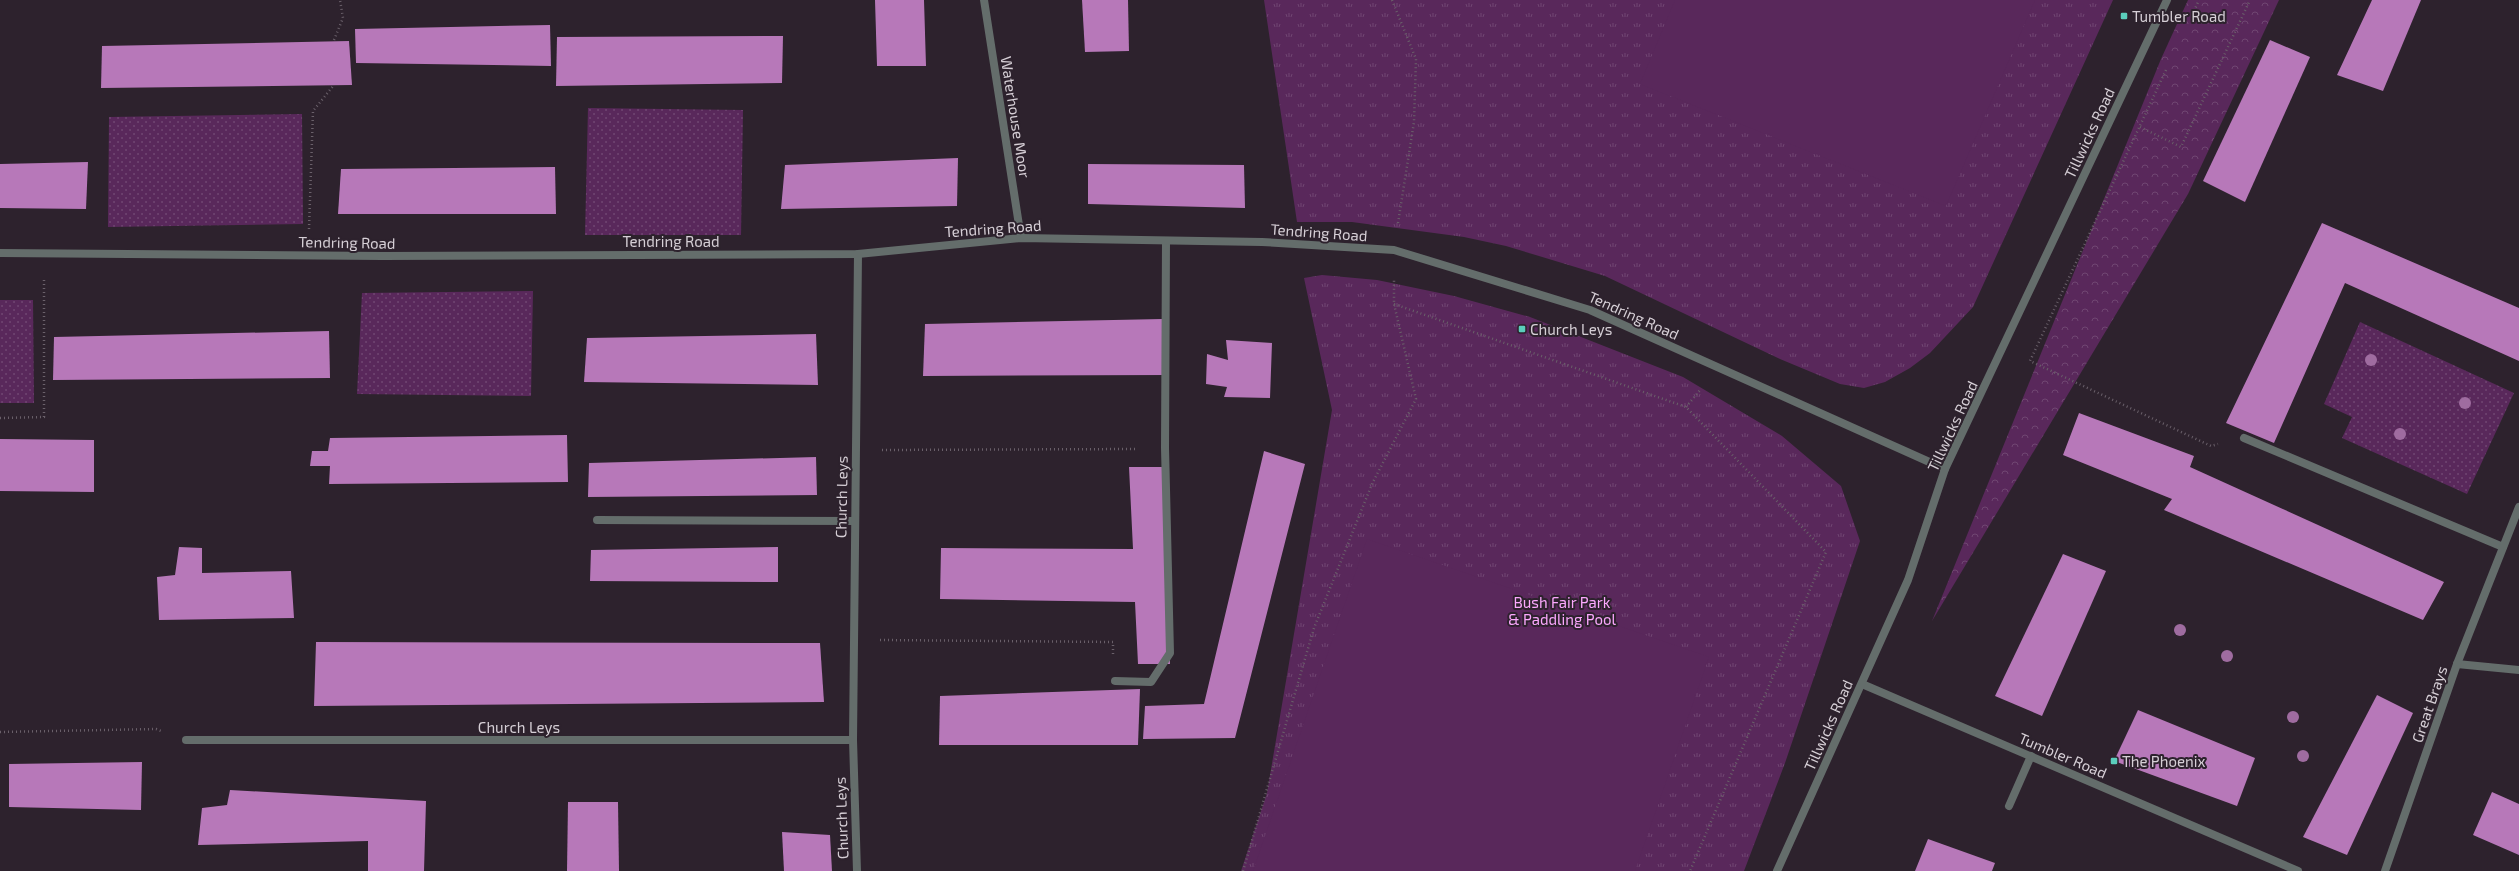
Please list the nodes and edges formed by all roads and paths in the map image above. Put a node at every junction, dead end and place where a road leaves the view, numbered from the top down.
1 (340, 0) edge
2 (984, 0) edge
3 (1392, 0) edge
4 (2167, 0) edge
5 (2250, 0) edge
6 (334, 40) dead end
7 (334, 85) dead end
8 (1021, 238) junction
9 (1166, 241) junction
10 (1394, 250) junction
11 (0, 252) edge
12 (44, 252) junction
13 (858, 254) junction
14 (309, 255) junction
15 (1394, 304) junction
16 (0, 418) edge
17 (2244, 438) joint
18 (1165, 448) junction
19 (856, 450) junction
20 (1945, 470) junction
21 (2519, 507) edge
22 (597, 520) dead end
23 (855, 520) junction
24 (2503, 547) junction
25 (854, 640) junction
26 (2457, 664) junction
27 (2519, 670) edge
28 (1115, 681) joint
29 (1862, 684) junction
30 (0, 732) edge
31 (186, 740) joint
32 (853, 740) junction
33 (2031, 756) junction
34 (2009, 806) dead end
35 (857, 871) edge
36 (1243, 871) edge
37 (1690, 871) edge
38 (1777, 871) edge
39 (2295, 871) edge
40 (2385, 871) edge

1 - 6 path
2 - 8 street, Waterhouse Moor
3 - 10 path
4 - 20 street, Tillwicks Road
5 - 17 path
7 - 14 path
8 - 9 street, Tendring Road
8 - 13 street, Tendring Road
9 - 10 street, Tendring Road
9 - 18 street
10 - 15 path
10 - 20 street, Tendring Road
11 - 12 street, Tendring Road
12 - 14 street, Tendring Road
12 - 16 path
13 - 14 street, Tendring Road
13 - 19 street, Church Leys
15 - 36 path
15 - 37 path
17 - 24 street
18 - 19 path
18 - 28 street
19 - 23 street, Church Leys
20 - 29 street, Tillwicks Road
21 - 24 street, Great Brays
22 - 23 street
23 - 25 street, Church Leys
24 - 26 street, Great Brays
25 - 28 path
25 - 32 street, Church Leys
26 - 27 street
26 - 40 street, Great Brays
29 - 33 street, Tumbler Road
29 - 38 street, Tillwicks Road
30 - 31 path
31 - 32 street, Church Leys
32 - 35 street, Church Leys
33 - 34 street
33 - 39 street, Tumbler Road

